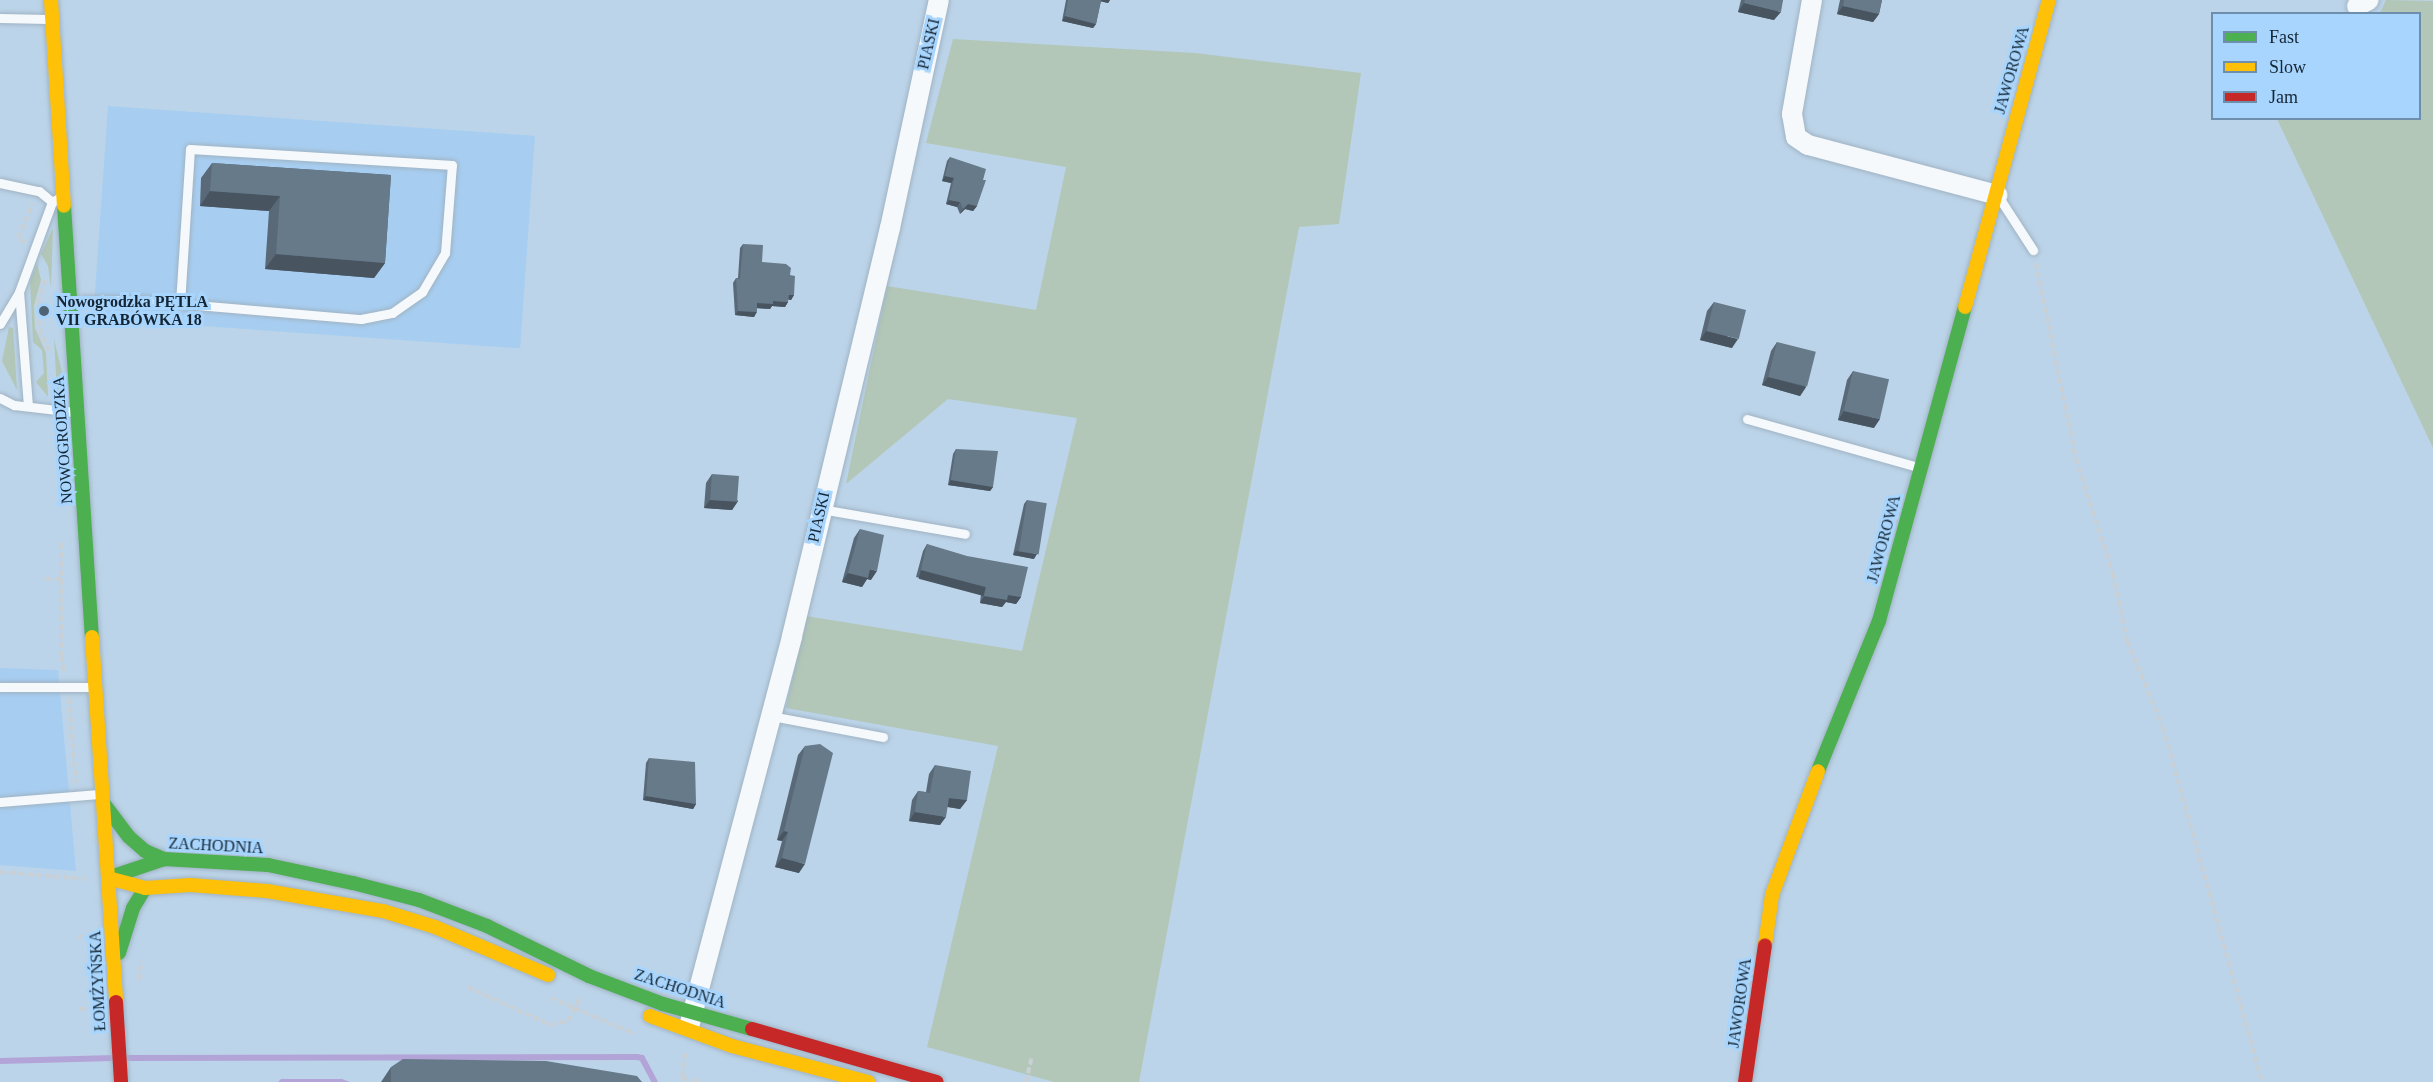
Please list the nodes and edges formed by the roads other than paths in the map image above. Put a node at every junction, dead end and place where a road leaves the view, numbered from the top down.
1 (51, 0) edge
2 (939, 0) edge
3 (1812, 0) edge
4 (2049, 0) edge
5 (0, 18) edge
6 (52, 19) junction
7 (0, 183) edge
8 (1997, 195) junction
9 (58, 199) junction
10 (2033, 250) road end
11 (19, 292) junction
12 (71, 301) junction
13 (180, 303) junction
14 (0, 324) edge
15 (0, 398) edge
16 (28, 406) junction
17 (78, 412) junction
18 (1747, 420) dead end
19 (1920, 468) junction
20 (821, 509) junction
21 (965, 534) dead end
22 (0, 687) edge
23 (97, 687) junction
24 (771, 716) junction
25 (883, 737) dead end
26 (104, 799) junction
27 (0, 802) edge
28 (164, 859) junction
29 (108, 878) junction
30 (145, 888) junction
31 (115, 975) junction
32 (615, 1002) dead end
33 (636, 1010) dead end
34 (691, 1022) junction
35 (121, 1078) edge
36 (868, 1082) edge
37 (937, 1082) edge
38 (1745, 1082) edge

1 - 6 main road, NOWOGRODZKA
2 - 20 street, PIASKI
3 - 8 street
4 - 8 main road, JAWOROWA
5 - 6 lane
6 - 9 main road, NOWOGRODZKA
7 - 9 lane
8 - 10 lane
8 - 19 main road, JAWOROWA
9 - 11 lane
9 - 12 main road, NOWOGRODZKA
11 - 14 lane
11 - 16 lane
12 - 13 lane
12 - 17 main road, NOWOGRODZKA
13 - 13 lane
15 - 16 lane
16 - 17 lane
17 - 23 main road, NOWOGRODZKA
18 - 19 lane
19 - 38 main road, JAWOROWA
20 - 21 lane
20 - 24 street, PIASKI
22 - 23 lane
23 - 26 main road, NOWOGRODZKA
24 - 25 lane
24 - 34 street, PIASKI
26 - 27 lane
26 - 28 main road
26 - 29 main road, NOWOGRODZKA
28 - 29 main road, ZACHODNIA
28 - 34 main road, ZACHODNIA
29 - 30 main road
29 - 31 main road, ŁOMŻYŃSKA
30 - 31 main road
30 - 32 main road
31 - 35 main road, ŁOMŻYŃSKA
33 - 34 main road, ZACHODNIA
34 - 36 main road, ZACHODNIA
34 - 37 main road, ZACHODNIA

